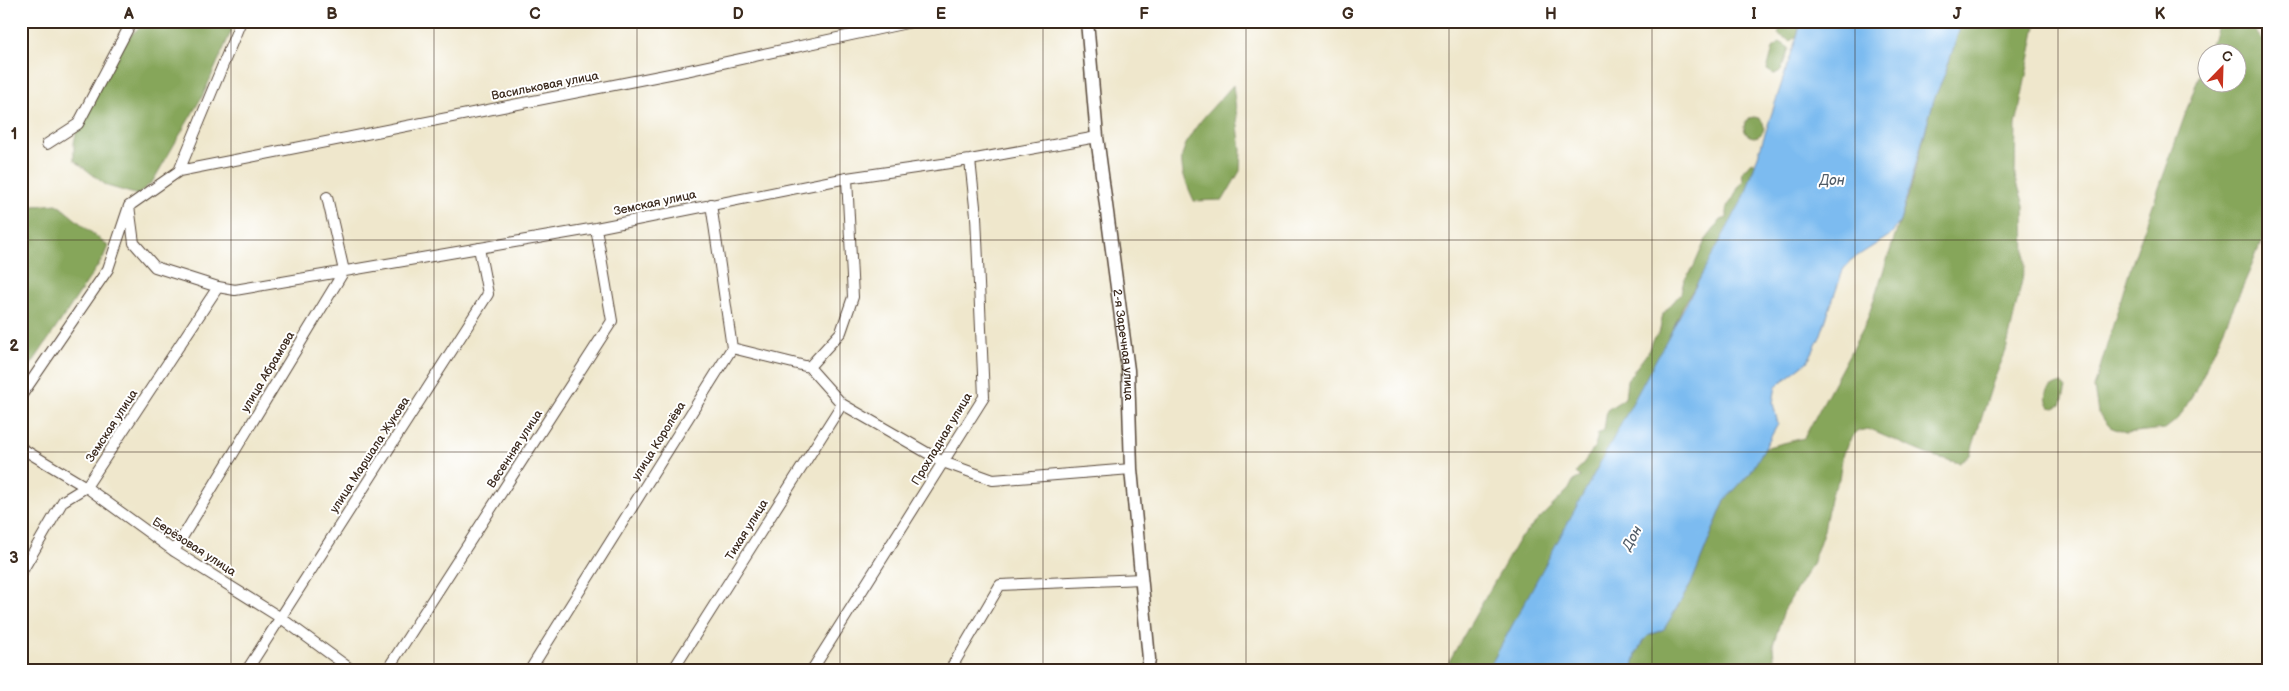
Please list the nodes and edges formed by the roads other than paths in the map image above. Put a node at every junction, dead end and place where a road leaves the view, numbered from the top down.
1 (132, 21) edge
2 (241, 21) edge
3 (916, 21) edge
4 (1086, 21) edge
5 (1097, 137) junction
6 (47, 144) dead end
7 (970, 160) junction
8 (178, 171) junction
9 (847, 178) junction
10 (327, 198) dead end
11 (711, 204) junction
12 (129, 206) junction
13 (596, 228) junction
14 (478, 248) junction
15 (344, 271) junction
16 (218, 287) junction
17 (732, 348) junction
18 (809, 367) junction
19 (21, 396) edge
20 (842, 404) junction
21 (21, 448) edge
22 (943, 462) junction
23 (1132, 469) junction
24 (86, 488) junction
25 (174, 551) junction
26 (21, 572) edge
27 (1142, 579) junction
28 (281, 618) junction
29 (248, 670) edge
30 (352, 670) edge
31 (387, 670) edge
32 (530, 670) edge
33 (673, 670) edge
34 (812, 670) edge
35 (950, 670) edge
36 (1147, 670) edge

1 - 6 street
2 - 8 street
3 - 8 street, Васильковая улица
4 - 5 street, 2-я Заречная улица
5 - 7 street, Земская улица
5 - 23 street, 2-я Заречная улица
7 - 9 street, Земская улица
7 - 22 street, Прохладная улица
8 - 12 street
9 - 11 street, Земская улица
9 - 18 street
10 - 15 street
11 - 13 street, Земская улица
11 - 17 street
12 - 16 street, Земская улица
12 - 19 street
13 - 14 street, Земская улица
13 - 31 street, Весенняя улица
14 - 15 street, Земская улица
14 - 28 street, улица Маршала Жукова
15 - 16 street, Земская улица
15 - 25 street, улица Абрамова
16 - 24 street, Земская улица
17 - 18 street
17 - 32 street, улица Королёва
18 - 20 street
20 - 22 street
20 - 33 street, Тихая улица
21 - 24 street, Берёзовая улица
22 - 23 street
22 - 34 street, Прохладная улица
23 - 27 street, 2-я Заречная улица
24 - 25 street, Берёзовая улица
24 - 26 street, Земская улица
25 - 28 street, Берёзовая улица
27 - 35 street
27 - 36 street, 2-я Заречная улица
28 - 29 street, улица Маршала Жукова
28 - 30 street, Берёзовая улица

